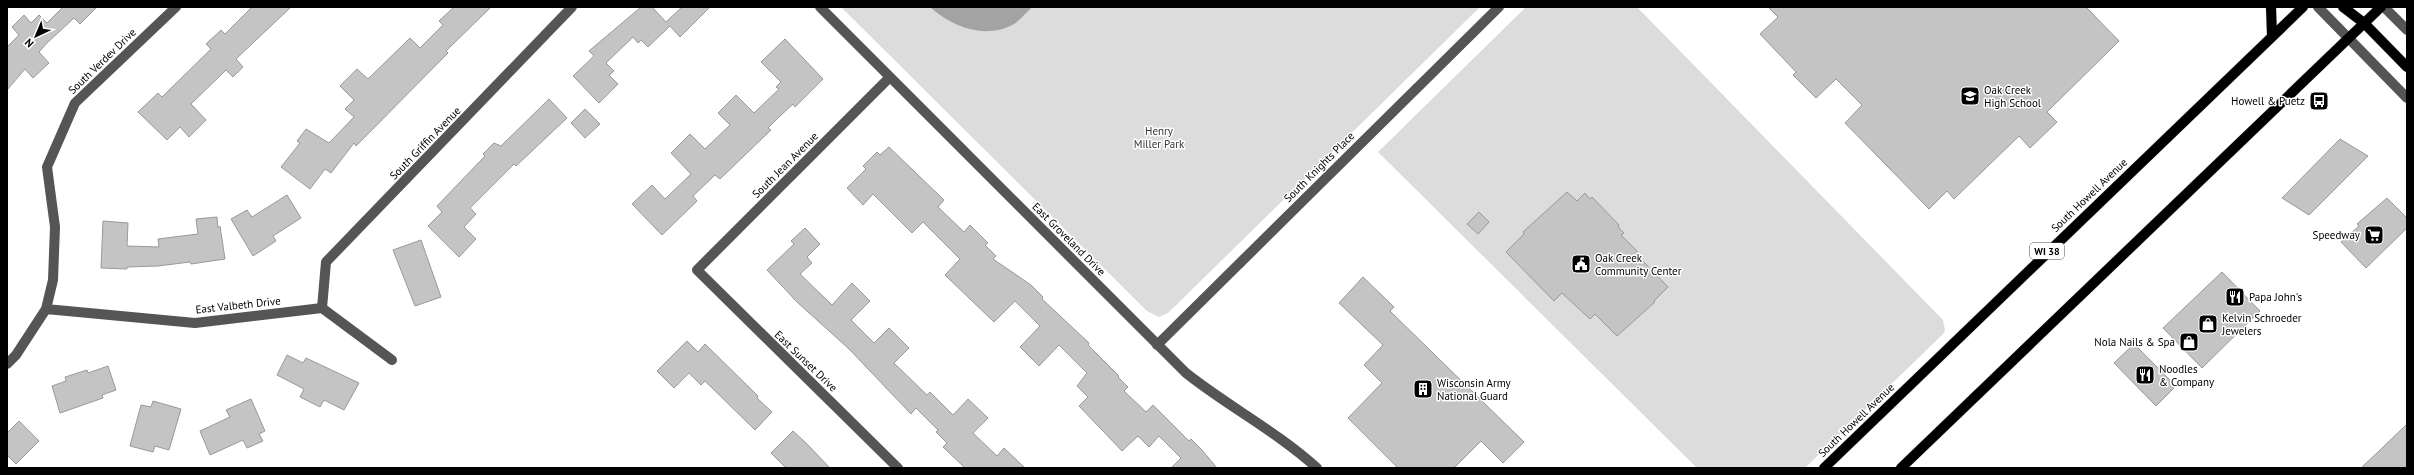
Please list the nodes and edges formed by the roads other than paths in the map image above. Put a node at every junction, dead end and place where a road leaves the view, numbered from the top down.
1 (176, 7) edge
2 (572, 7) edge
3 (820, 7) edge
4 (1499, 7) edge
5 (2271, 7) edge
6 (2303, 7) edge
7 (2318, 7) edge
8 (2343, 7) edge
9 (2380, 7) edge
10 (2384, 7) edge
11 (2364, 23) junction
12 (2407, 30) edge
13 (2272, 36) junction
14 (2348, 38) junction
15 (2407, 67) edge
16 (890, 77) junction
17 (2407, 98) edge
18 (697, 270) joint
19 (322, 308) junction
20 (46, 309) junction
21 (1157, 345) junction
22 (392, 360) dead end
23 (7, 364) edge
24 (898, 468) edge
25 (1317, 468) edge
26 (1824, 468) edge
27 (1901, 468) edge

1 - 20 street, South Verdev Drive
2 - 19 street, South Griffin Avenue
3 - 16 street, East Groveland Drive
4 - 21 street, South Knights Place
5 - 13 main road
6 - 13 main road, South Howell Avenue / WI 38
7 - 14 street
8 - 11 main road
9 - 11 main road
10 - 12 street
11 - 14 main road
11 - 15 main road
13 - 26 main road, South Howell Avenue / WI 38
14 - 17 street
14 - 27 main road
16 - 18 street, South Jean Avenue
16 - 21 street, East Groveland Drive
18 - 24 street, East Sunset Drive
19 - 20 street, East Valbeth Drive
19 - 22 street
20 - 23 street, South Verdev Drive
21 - 25 street, East Groveland Drive

